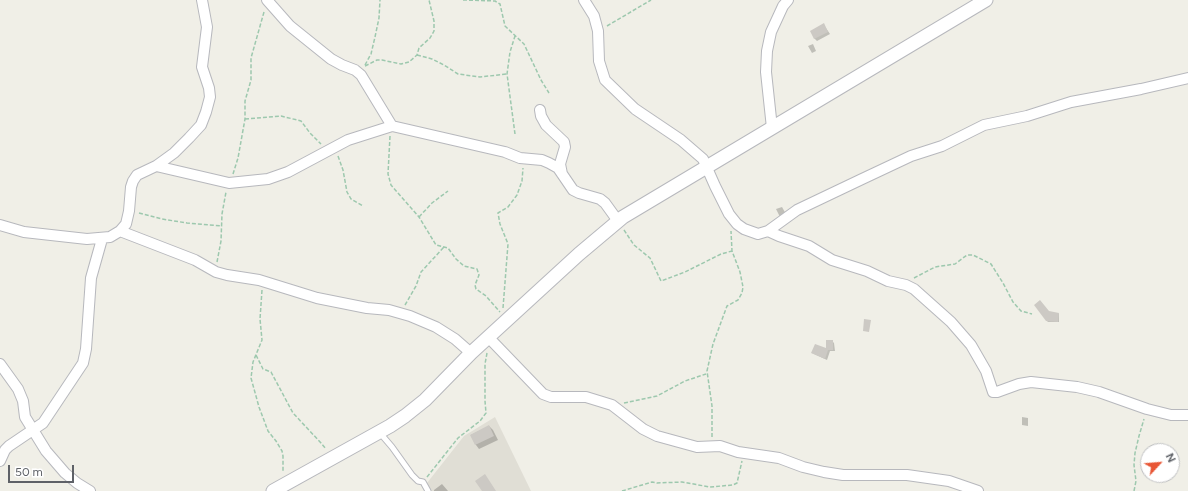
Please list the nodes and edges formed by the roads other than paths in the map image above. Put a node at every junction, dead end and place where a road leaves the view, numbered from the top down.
1 (202, 0) edge
2 (584, 0) edge
3 (788, 0) edge
4 (986, 0) edge
5 (267, 1) edge
6 (1188, 78) edge
7 (540, 110) dead end
8 (392, 126) junction
9 (772, 128) junction
10 (156, 166) junction
11 (707, 166) junction
12 (562, 174) junction
13 (618, 221) junction
14 (0, 225) edge
15 (120, 231) junction
16 (768, 231) junction
17 (102, 239) junction
18 (489, 339) junction
19 (471, 352) junction
20 (0, 364) edge
21 (1188, 415) edge
22 (34, 430) junction
23 (380, 432) junction
24 (3, 450) edge
25 (0, 461) edge
26 (277, 488) edge
27 (90, 491) edge
28 (428, 491) edge
29 (978, 491) edge

1 - 10 street
2 - 11 street
3 - 9 street
4 - 9 street
5 - 8 street
6 - 16 street
7 - 12 street
8 - 10 street
8 - 12 street
9 - 11 street
10 - 15 street
11 - 13 street
11 - 16 street
12 - 13 street
13 - 18 street
14 - 17 street
15 - 17 street
15 - 19 street
16 - 21 street
17 - 22 street
18 - 19 street
18 - 29 street
19 - 23 street
20 - 22 street
22 - 24 street
22 - 27 street
23 - 26 street
23 - 28 lane
24 - 25 street

